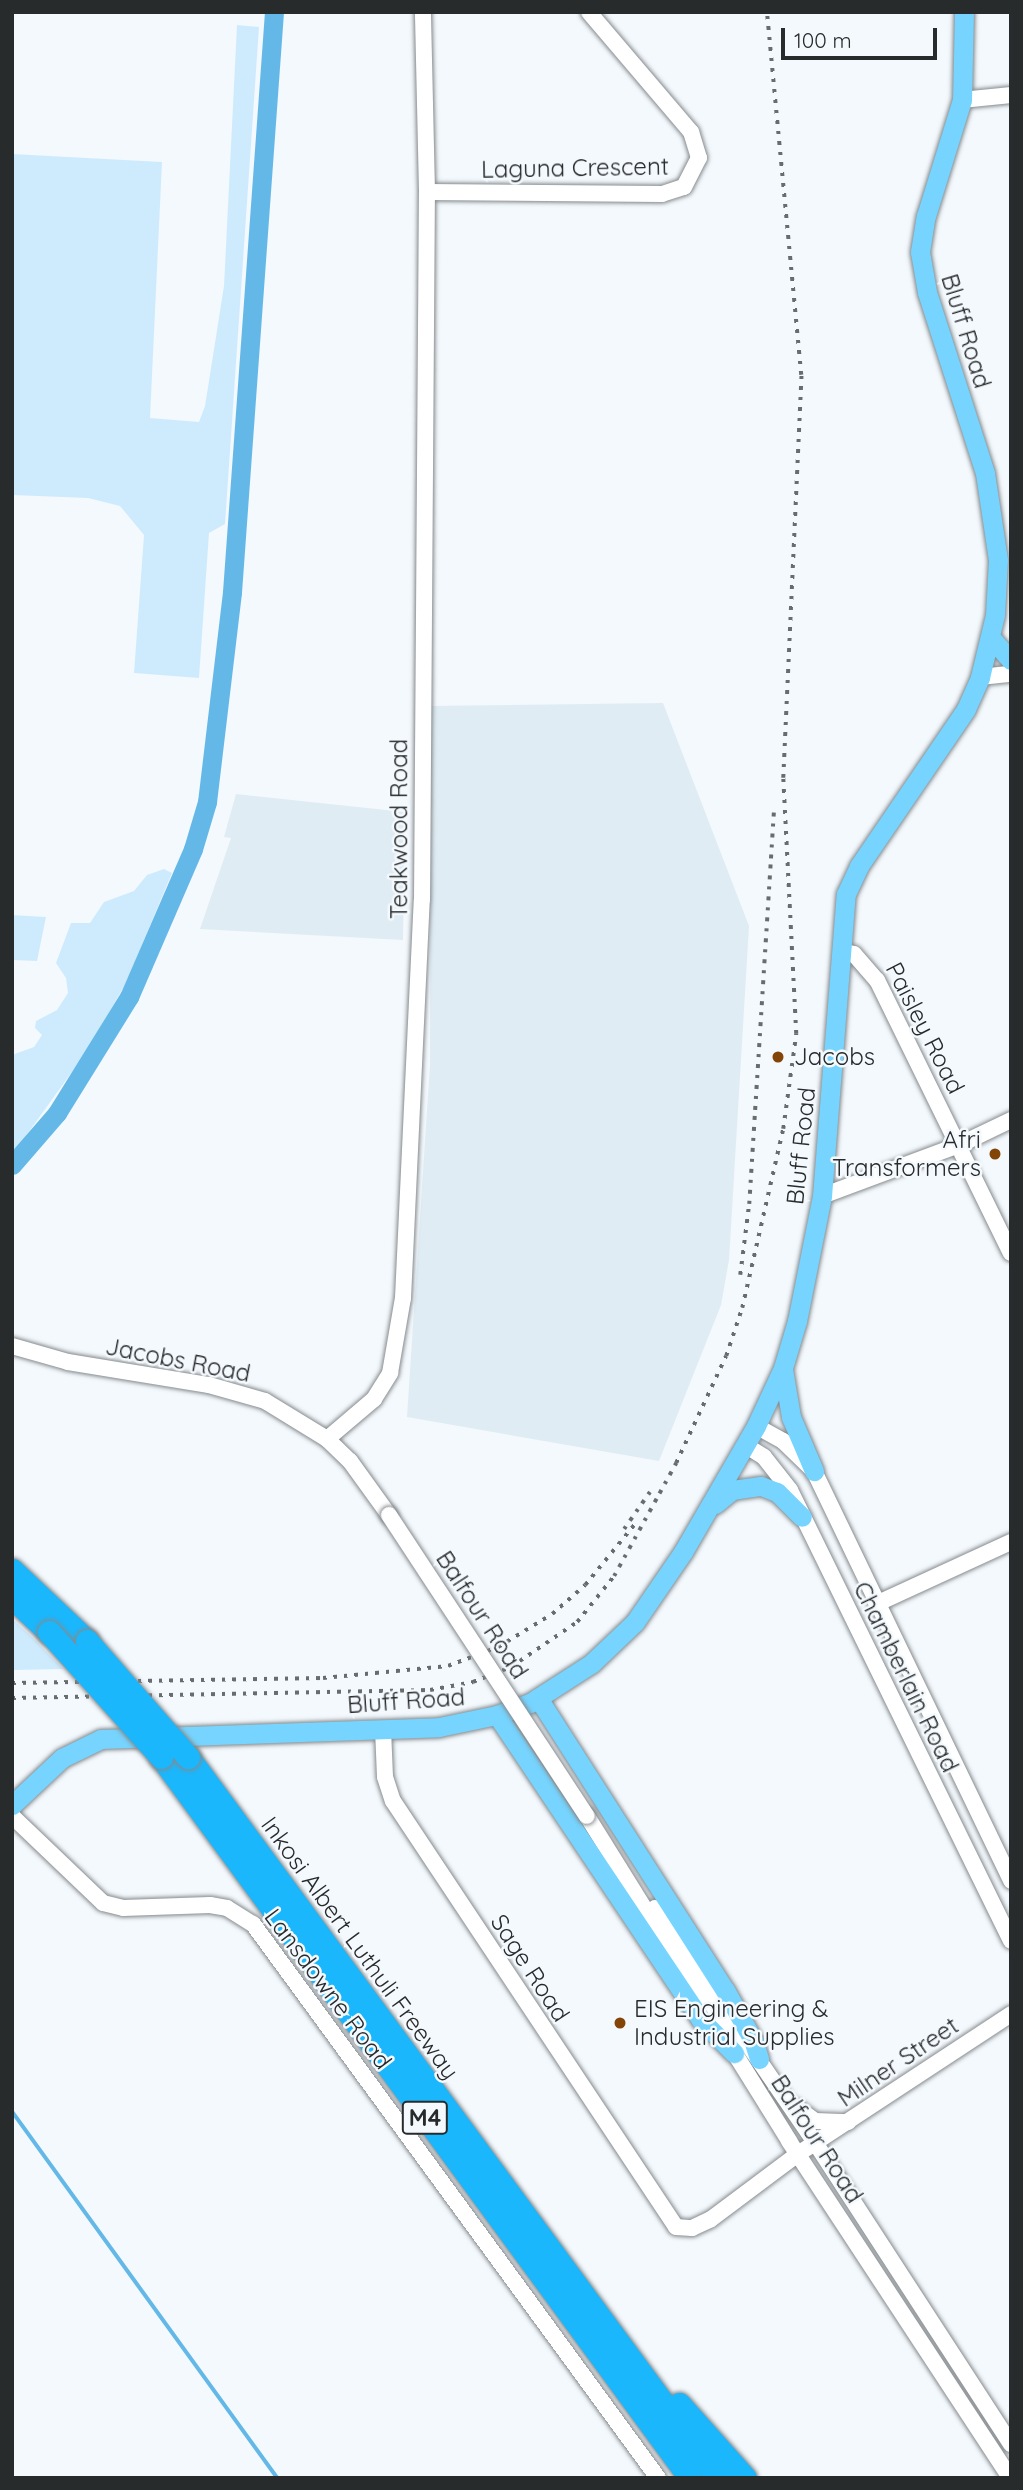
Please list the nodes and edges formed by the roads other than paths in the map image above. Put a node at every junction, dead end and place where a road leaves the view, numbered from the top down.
1 (423, 12) edge
2 (589, 12) edge
3 (964, 12) edge
4 (1011, 94) edge
5 (962, 100) junction
6 (427, 191) junction
7 (991, 638) junction
8 (1009, 675) edge
9 (980, 677) junction
10 (841, 951) junction
11 (1011, 1120) edge
12 (959, 1145) junction
13 (822, 1196) junction
14 (1011, 1253) edge
15 (12, 1346) edge
16 (783, 1368) junction
17 (756, 1426) junction
18 (327, 1439) junction
19 (745, 1445) junction
20 (814, 1471) junction
21 (709, 1508) junction
22 (802, 1517) junction
23 (1011, 1542) edge
24 (12, 1570) edge
25 (12, 1597) edge
26 (876, 1604) junction
27 (538, 1698) junction
28 (497, 1715) junction
29 (383, 1729) junction
30 (12, 1805) edge
31 (12, 1816) edge
32 (589, 1819) junction
33 (1011, 1881) edge
34 (1011, 1941) edge
35 (1011, 2014) edge
36 (734, 2053) junction
37 (759, 2059) junction
38 (781, 2094) junction
39 (848, 2122) junction
40 (816, 2144) junction
41 (799, 2154) junction
42 (669, 2222) joint
43 (592, 2308) junction
44 (936, 2328) junction
45 (919, 2340) junction
46 (1011, 2444) edge
47 (658, 2478) edge
48 (690, 2478) edge
49 (718, 2478) edge
50 (745, 2478) edge
51 (1010, 2478) edge

1 - 6 street
2 - 6 street, Laguna Crescent
3 - 5 main road, Bluff Road
4 - 5 street
5 - 7 main road, Bluff Road
6 - 18 street, Teakwood Road
7 - 8 main road
7 - 9 main road, Bluff Road
8 - 9 street
9 - 10 main road, Bluff Road
10 - 12 street, Paisley Road
10 - 13 main road, Bluff Road
11 - 12 street
12 - 13 street
12 - 14 street, Paisley Road
13 - 16 main road, Bluff Road
15 - 18 street, Jacobs Road
16 - 17 main road, Bluff Road
16 - 20 main road
17 - 19 main road, Bluff Road
17 - 20 street, Chamberlain Road
18 - 32 street, Balfour Road, bridge
19 - 21 main road, Bluff Road
19 - 22 street, Chamberlain Road
20 - 26 street, Chamberlain Road
21 - 22 main road
21 - 27 main road, Bluff Road
22 - 34 street, Chamberlain Road
23 - 26 street
24 - 43 highway, Inkosi Albert Luthuli Freeway / M4, bridge
25 - 48 highway, Inkosi Albert Luthuli Freeway / M4, bridge
26 - 33 street, Chamberlain Road
27 - 28 main road, Bluff Road
27 - 37 main road
28 - 29 main road, Bluff Road
28 - 36 main road
29 - 30 main road, Bluff Road
29 - 42 street, Sage Road
31 - 47 street, Lansdowne Road
32 - 36 street, Balfour Road
32 - 37 street, Balfour Road
35 - 39 street, Milner Street
36 - 41 street, Balfour Road
37 - 38 street, Balfour Road
38 - 39 street
38 - 40 street, Balfour Road
39 - 40 street, Milner Street
40 - 41 street, Milner Street
40 - 44 street, Balfour Road
41 - 42 street, Milner Street
41 - 45 street, Balfour Road
43 - 49 highway, Inkosi Albert Luthuli Freeway / M4
43 - 50 highway
44 - 45 street
44 - 46 street, Balfour Road
45 - 51 street, Balfour Road

